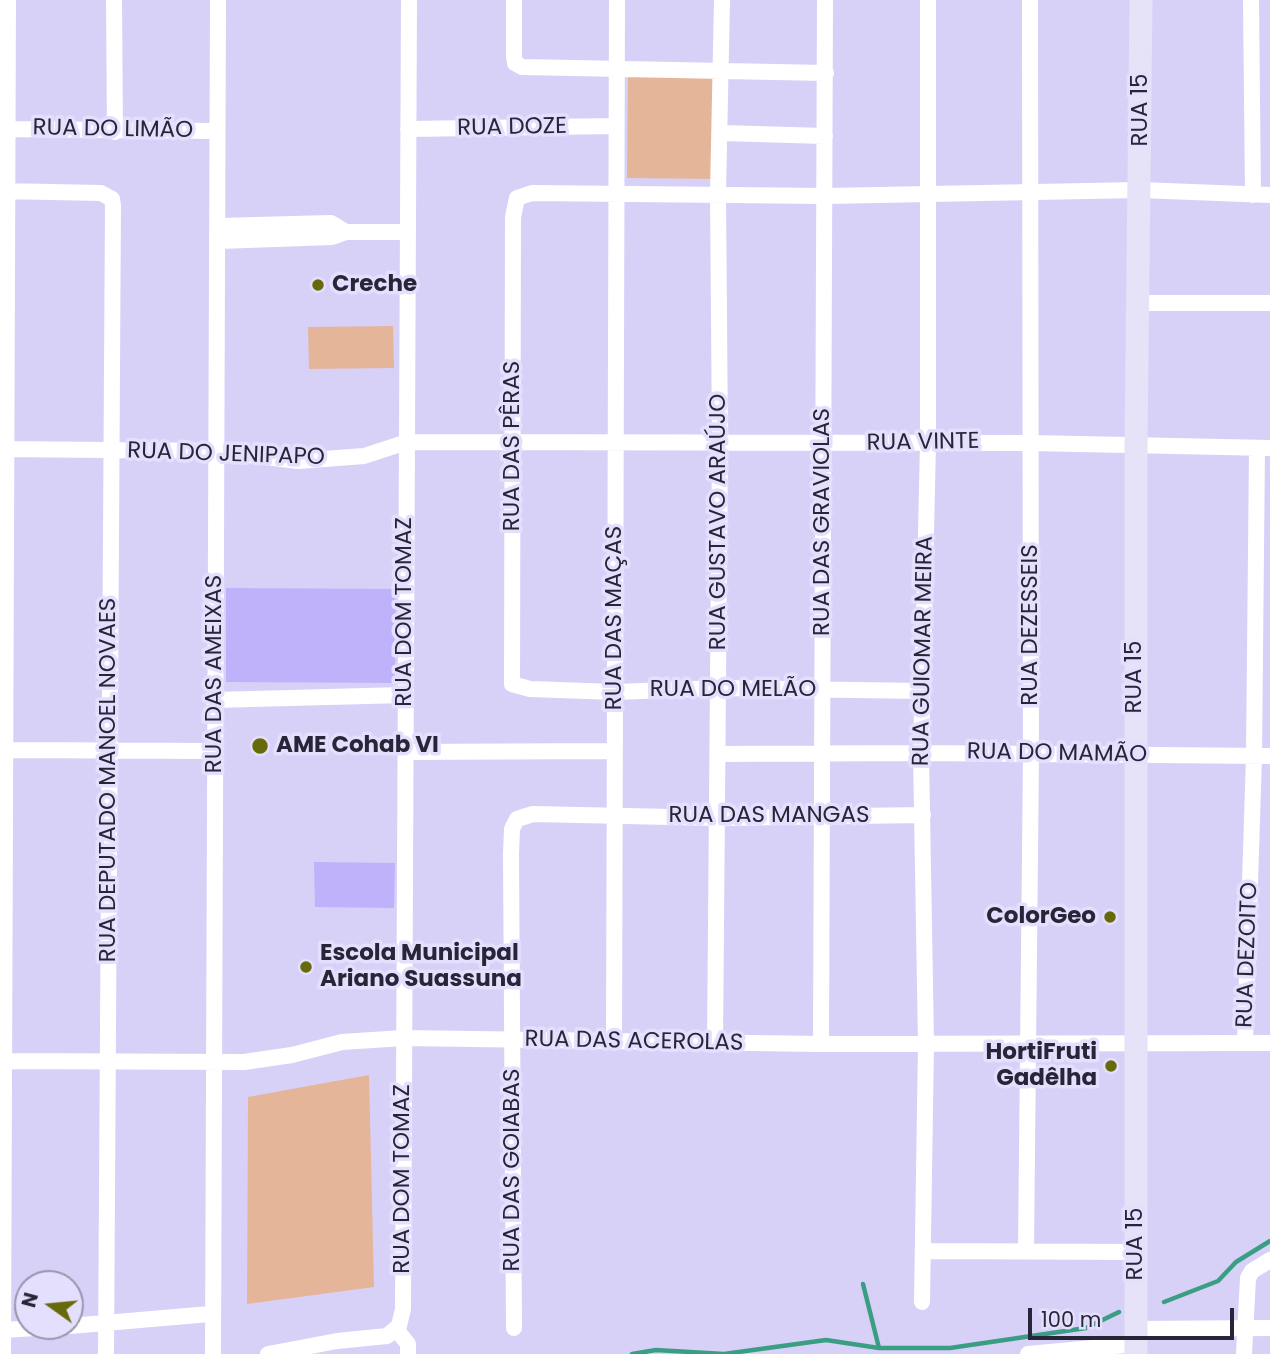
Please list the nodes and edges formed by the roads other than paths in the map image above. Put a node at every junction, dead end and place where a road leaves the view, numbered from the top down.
1 (8, 0) edge
2 (114, 0) edge
3 (218, 0) edge
4 (409, 0) edge
5 (514, 0) edge
6 (617, 0) edge
7 (722, 0) edge
8 (825, 0) edge
9 (928, 0) edge
10 (1030, 0) edge
11 (1141, 0) edge
12 (1251, 0) edge
13 (4, 59) edge
14 (617, 70) junction
15 (722, 72) junction
16 (826, 73) junction
17 (616, 126) junction
18 (9, 129) junction
19 (408, 129) junction
20 (217, 131) junction
21 (115, 132) junction
22 (721, 133) junction
23 (825, 136) junction
24 (1140, 190) junction
25 (4, 191) edge
26 (617, 193) junction
27 (718, 193) junction
28 (928, 193) junction
29 (1030, 194) junction
30 (1253, 195) junction
31 (1270, 195) edge
32 (825, 196) junction
33 (407, 232) junction
34 (219, 234) junction
35 (1139, 303) junction
36 (1270, 303) edge
37 (407, 442) junction
38 (616, 442) junction
39 (513, 443) junction
40 (928, 443) junction
41 (1031, 443) junction
42 (720, 444) junction
43 (823, 444) junction
44 (1136, 446) junction
45 (1264, 447) edge
46 (4, 449) edge
47 (216, 450) junction
48 (112, 451) junction
49 (510, 674) joint
50 (3, 688) edge
51 (719, 688) junction
52 (821, 690) junction
53 (923, 691) junction
54 (615, 692) junction
55 (405, 695) junction
56 (213, 700) junction
57 (7, 750) junction
58 (214, 751) junction
59 (612, 751) junction
60 (110, 752) junction
61 (405, 752) junction
62 (921, 752) junction
63 (718, 754) junction
64 (1031, 754) junction
65 (821, 755) junction
66 (1135, 756) junction
67 (1262, 756) edge
68 (2, 812) edge
69 (615, 815) junction
70 (923, 815) junction
71 (821, 817) junction
72 (717, 818) junction
73 (403, 1038) junction
74 (511, 1041) junction
75 (1135, 1041) junction
76 (614, 1042) junction
77 (1245, 1042) junction
78 (715, 1043) junction
79 (1029, 1043) junction
80 (1270, 1043) edge
81 (821, 1044) junction
82 (926, 1044) junction
83 (2, 1061) edge
84 (107, 1061) junction
85 (211, 1061) junction
86 (1026, 1250) junction
87 (924, 1251) junction
88 (1137, 1252) junction
89 (1270, 1260) edge
90 (922, 1302) dead end
91 (211, 1314) junction
92 (106, 1324) junction
93 (84, 1325) edge
94 (514, 1328) dead end
95 (1244, 1328) junction
96 (1270, 1328) edge
97 (14, 1329) edge
98 (396, 1329) junction
99 (4, 1330) junction
100 (1136, 1342) edge
101 (212, 1351) edge
102 (3, 1354) edge
103 (106, 1354) edge
104 (268, 1354) edge
105 (408, 1354) edge
106 (1028, 1354) edge
107 (1244, 1354) edge

1 - 13 street
2 - 21 street
3 - 20 street, RUA DAS AMEIXAS
4 - 19 street, RUA DOM TOMAZ
5 - 14 street
6 - 14 street
7 - 15 street, RUA GUSTAVO ARAÚJO
8 - 16 street, RUA DAS GRAVIOLAS
9 - 28 street, RUA GUIOMAR MEIRA
10 - 29 street, RUA DEZESSEIS
11 - 24 main road, RUA 15
12 - 30 street
13 - 18 street
14 - 15 street
14 - 17 street
15 - 16 street
15 - 22 street, RUA GUSTAVO ARAÚJO
16 - 23 street, RUA DAS GRAVIOLAS
17 - 19 street, RUA DOZE
17 - 26 street, RUA DAS MAÇAS
18 - 21 street, RUA DO LIMÃO
18 - 25 street
19 - 33 street, RUA DOM TOMAZ
20 - 21 street, RUA DO LIMÃO
20 - 34 street, RUA DAS AMEIXAS
22 - 23 street
22 - 27 street, RUA GUSTAVO ARAÚJO
23 - 32 street, RUA DAS GRAVIOLAS
24 - 29 street
24 - 30 street
24 - 35 main road, RUA 15
25 - 46 street
25 - 48 street, RUA DEPUTADO MANOEL NOVAES
26 - 27 street
26 - 38 street, RUA DAS MAÇAS
26 - 39 street, RUA DAS PÊRAS
27 - 32 street
27 - 42 street, RUA GUSTAVO ARAÚJO
28 - 29 street
28 - 32 street
28 - 40 street, RUA GUIOMAR MEIRA
29 - 41 street, RUA DEZESSEIS
30 - 31 street
32 - 43 street, RUA DAS GRAVIOLAS
33 - 34 street
33 - 37 street, RUA DOM TOMAZ
34 - 47 street, RUA DAS AMEIXAS
35 - 36 street
35 - 44 main road, RUA 15
37 - 39 street, RUA VINTE
37 - 47 street, RUA DO JENIPAPO
37 - 55 street, RUA DOM TOMAZ
38 - 39 street, RUA VINTE
38 - 42 street, RUA VINTE
38 - 54 street, RUA DAS MAÇAS
39 - 49 street, RUA DAS PÊRAS
40 - 41 street, RUA VINTE
40 - 43 street, RUA VINTE
40 - 53 street, RUA GUIOMAR MEIRA
41 - 44 street, RUA VINTE
41 - 64 street, RUA DEZESSEIS
42 - 43 street, RUA VINTE
42 - 51 street, RUA GUSTAVO ARAÚJO
43 - 52 street, RUA DAS GRAVIOLAS
44 - 45 street, RUA VINTE
44 - 66 main road, RUA 15
45 - 67 street, RUA DEZOITO
46 - 48 street, RUA DO JENIPAPO
46 - 50 street
47 - 48 street, RUA DO JENIPAPO
47 - 56 street, RUA DAS AMEIXAS
48 - 60 street, RUA DEPUTADO MANOEL NOVAES
49 - 54 street, RUA DO MELÃO
50 - 57 street
51 - 52 street, RUA DO MELÃO
51 - 54 street, RUA DO MELÃO
51 - 63 street, RUA GUSTAVO ARAÚJO
52 - 53 street, RUA DO MELÃO
52 - 65 street, RUA DAS GRAVIOLAS
53 - 62 street, RUA GUIOMAR MEIRA
54 - 59 street, RUA DAS MAÇAS
55 - 56 street
55 - 61 street, RUA DOM TOMAZ
56 - 58 street, RUA DAS AMEIXAS
57 - 60 street
57 - 68 street
58 - 60 street
58 - 85 street, RUA DAS AMEIXAS
59 - 61 street
59 - 69 street, RUA DAS MAÇAS
60 - 84 street, RUA DEPUTADO MANOEL NOVAES
61 - 73 street, RUA DOM TOMAZ
62 - 64 street, RUA DO MAMÃO
62 - 65 street, RUA DO MAMÃO
62 - 70 street, RUA GUIOMAR MEIRA
63 - 65 street, RUA DO MAMÃO
63 - 72 street, RUA GUSTAVO ARAÚJO
64 - 66 street, RUA DO MAMÃO
64 - 79 street, RUA DEZESSEIS
65 - 71 street, RUA DAS GRAVIOLAS
66 - 67 street, RUA DO MAMÃO
66 - 75 main road, RUA 15
67 - 77 street, RUA DEZOITO
68 - 83 street
69 - 72 street, RUA DAS MANGAS
69 - 74 street, RUA DAS GOIABAS
69 - 76 street, RUA DAS MAÇAS
70 - 71 street, RUA DAS MANGAS
70 - 82 street, RUA GUIOMAR MEIRA
71 - 72 street, RUA DAS MANGAS
71 - 81 street, RUA DAS GRAVIOLAS
72 - 78 street, RUA GUSTAVO ARAÚJO
73 - 74 street, RUA DAS ACEROLAS
73 - 85 street, RUA DAS ACEROLAS
73 - 98 street, RUA DOM TOMAZ
74 - 76 street, RUA DAS ACEROLAS
74 - 94 street, RUA DAS GOIABAS
75 - 77 street, RUA DAS ACEROLAS
75 - 79 street, RUA DAS ACEROLAS
75 - 88 main road, RUA 15
76 - 78 street, RUA DAS ACEROLAS
77 - 80 street, RUA DAS ACEROLAS
78 - 81 street, RUA DAS ACEROLAS
79 - 82 street, RUA DAS ACEROLAS
79 - 86 street, RUA DEZESSEIS
81 - 82 street, RUA DAS ACEROLAS
82 - 87 street, RUA GUIOMAR MEIRA
83 - 84 street, RUA DAS ACEROLAS
83 - 99 street
84 - 85 street, RUA DAS ACEROLAS
84 - 92 street, RUA DEPUTADO MANOEL NOVAES
85 - 91 street, RUA DAS AMEIXAS
86 - 87 street
86 - 88 street
87 - 90 street, RUA GUIOMAR MEIRA
88 - 100 main road, RUA 15
89 - 95 street
91 - 92 street
91 - 101 street, RUA DAS AMEIXAS
92 - 93 street
92 - 103 street, RUA DEPUTADO MANOEL NOVAES
95 - 96 street
95 - 100 street
95 - 107 street
97 - 99 street
98 - 104 street
98 - 105 street
99 - 102 street
100 - 106 street

